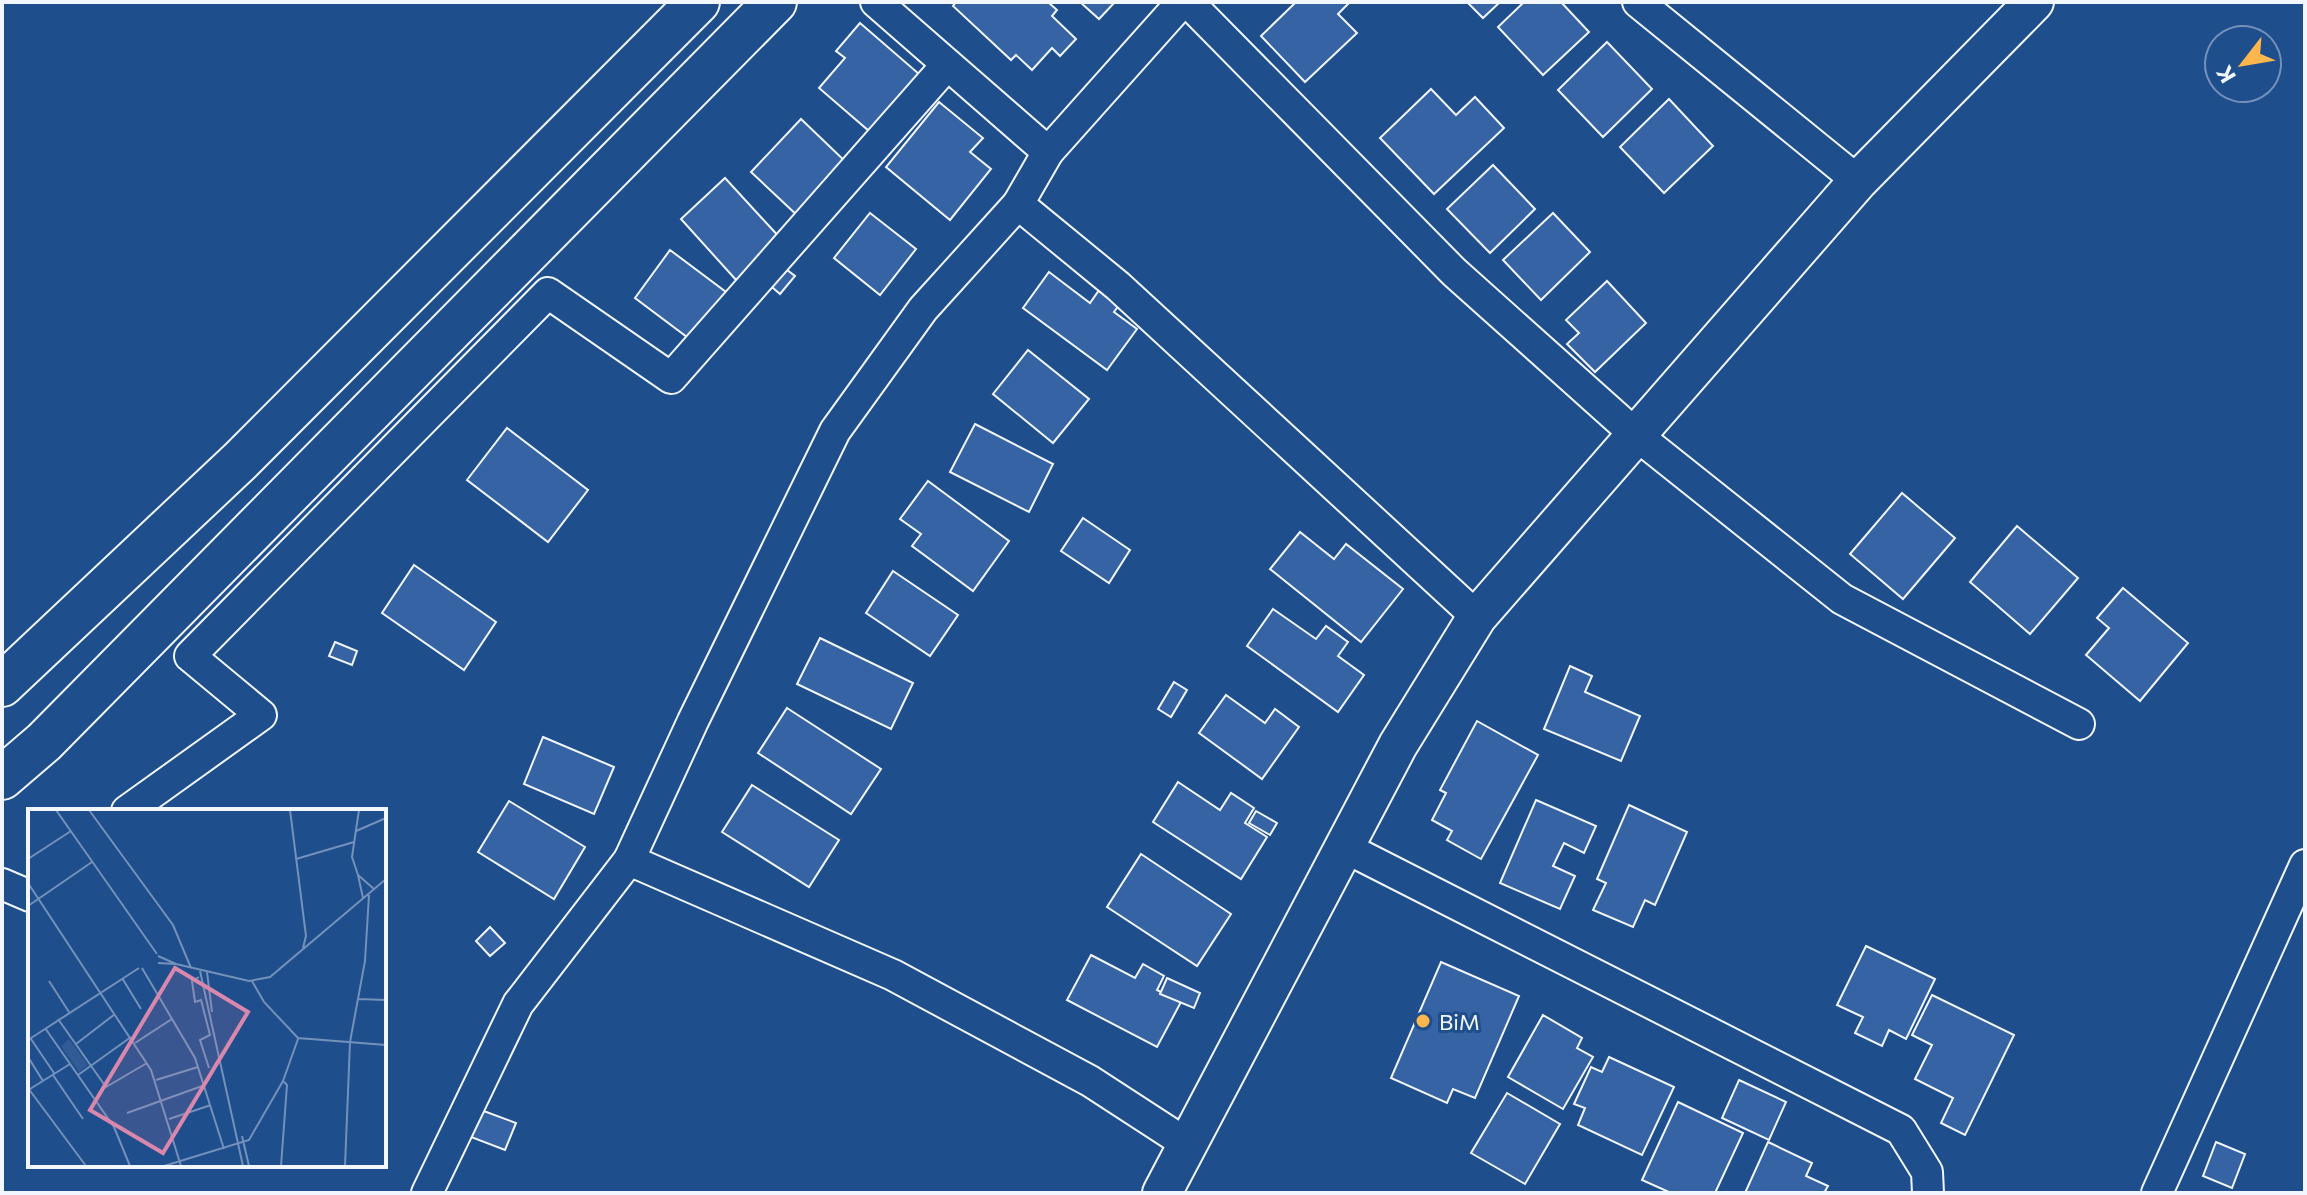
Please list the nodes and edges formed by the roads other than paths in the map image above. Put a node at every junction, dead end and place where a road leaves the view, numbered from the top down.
1 (698, 2) edge
2 (775, 2) edge
3 (876, 2) edge
4 (1182, 2) edge
5 (1188, 2) edge
6 (1638, 2) edge
7 (2034, 2) edge
8 (946, 66) junction
9 (1048, 152) junction
10 (1858, 181) junction
11 (1018, 204) junction
12 (1635, 434) junction
13 (1477, 617) junction
14 (2, 685) edge
15 (2079, 724) dead end
16 (2, 778) edge
17 (130, 809) edge
18 (1344, 847) junction
19 (629, 860) junction
20 (2305, 865) edge
21 (2, 884) edge
22 (28, 895) edge
23 (1187, 1144) junction
24 (427, 1193) edge
25 (1162, 1193) edge
26 (1928, 1193) edge
27 (2157, 1193) edge

1 - 14 main road
2 - 16 main road
3 - 8 street
4 - 9 street
5 - 12 street
6 - 10 street
7 - 10 street
8 - 9 street
8 - 17 street
9 - 11 street
10 - 12 street
11 - 13 street
11 - 19 street
12 - 13 street
12 - 15 street
13 - 18 street
18 - 23 street
18 - 26 street
19 - 23 street
19 - 24 street
20 - 27 street
21 - 22 street
23 - 25 street

